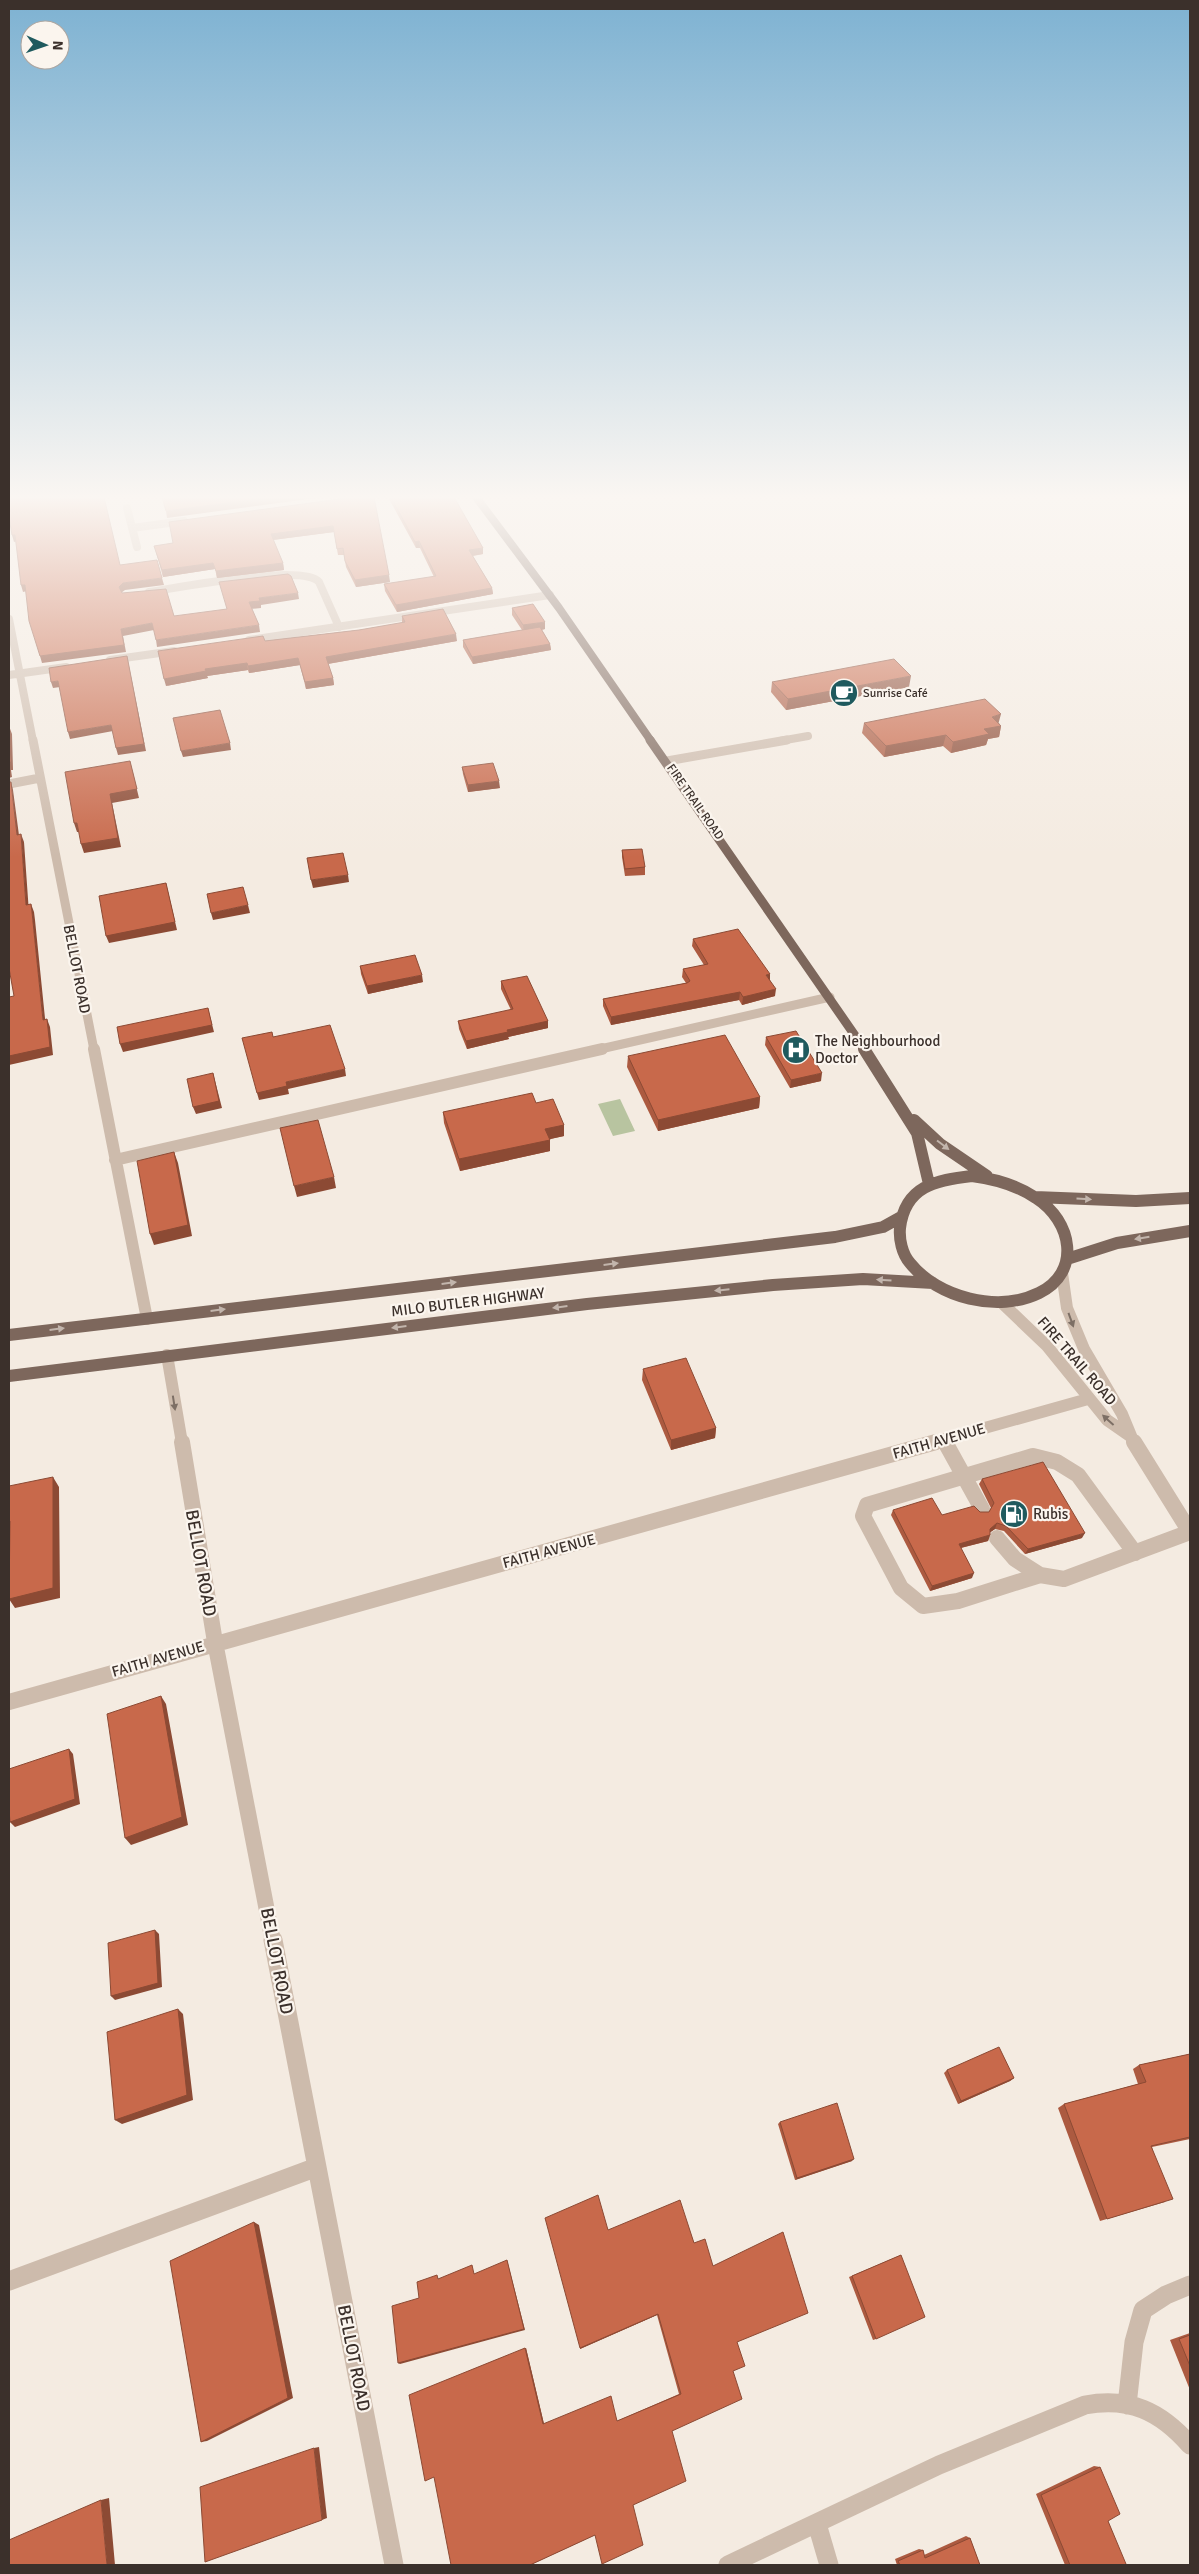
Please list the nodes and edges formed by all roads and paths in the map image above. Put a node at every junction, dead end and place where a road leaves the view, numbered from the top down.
1 (334, 617) edge
2 (406, 617) edge
3 (565, 617) edge
4 (9, 619) edge
5 (339, 627) junction
6 (242, 641) edge
7 (184, 649) edge
8 (98, 662) edge
9 (78, 665) edge
10 (20, 674) junction
11 (9, 675) edge
12 (808, 736) dead end
13 (667, 761) junction
14 (40, 778) junction
15 (9, 784) edge
16 (830, 997) junction
17 (907, 1113) junction
18 (115, 1160) junction
19 (991, 1178) junction
20 (929, 1184) junction
21 (1035, 1197) junction
22 (1190, 1198) edge
23 (901, 1217) junction
24 (1190, 1231) edge
25 (1067, 1260) junction
26 (1062, 1273) junction
27 (933, 1283) junction
28 (1002, 1303) junction
29 (147, 1318) junction
30 (9, 1335) edge
31 (167, 1355) junction
32 (9, 1376) edge
33 (1088, 1399) junction
34 (1130, 1436) junction
35 (944, 1440) junction
36 (963, 1475) junction
37 (982, 1509) dead end
38 (1190, 1532) edge
39 (997, 1538) dead end
40 (1134, 1553) junction
41 (1040, 1575) junction
42 (215, 1642) junction
43 (9, 1702) edge
44 (317, 2167) junction
45 (9, 2281) edge
46 (1190, 2285) edge
47 (1127, 2405) junction
48 (1190, 2445) edge
49 (817, 2524) junction
50 (394, 2565) edge
51 (728, 2565) edge
52 (829, 2565) edge

1 - 5 street
2 - 5 street
3 - 13 main road, FIRE TRAIL ROAD
4 - 10 street, BELLOT ROAD
5 - 6 street
7 - 8 street
9 - 10 street
10 - 11 street
10 - 14 street, BELLOT ROAD
12 - 13 street
13 - 16 main road, FIRE TRAIL ROAD
14 - 15 street
14 - 18 street, BELLOT ROAD
16 - 17 main road, FIRE TRAIL ROAD
16 - 18 street
17 -> 19 main road, FIRE TRAIL ROAD
17 - 20 main road, FIRE TRAIL ROAD
18 - 29 street, BELLOT ROAD
19 - 20 main road
19 - 21 main road
20 - 23 main road
21 -> 22 main road
21 - 25 main road
23 - 27 main road
29 -> 23 main road, MILO BUTLER HIGHWAY
24 -> 25 main road
25 - 26 main road
26 - 28 main road
26 -> 34 street, FIRE TRAIL ROAD
27 - 28 main road
27 -> 31 main road, MILO BUTLER HIGHWAY
28 - 33 street, FIRE TRAIL ROAD
30 -> 29 main road, MILO BUTLER HIGHWAY
31 - 32 main road, MILO BUTLER HIGHWAY
31 -> 42 street, BELLOT ROAD
34 -> 33 street, FIRE TRAIL ROAD
33 - 35 street, FAITH AVENUE
34 - 38 street, FIRE TRAIL ROAD
35 - 36 street
35 - 42 street, FAITH AVENUE
36 - 37 street
36 - 40 street
36 - 41 street
38 - 40 street
39 - 41 street
40 - 41 street
42 - 43 street, FAITH AVENUE
42 - 44 street, BELLOT ROAD
44 - 45 street
44 - 50 street, BELLOT ROAD
46 - 47 street
47 - 48 street
47 - 49 street
49 - 51 street
49 - 52 street

